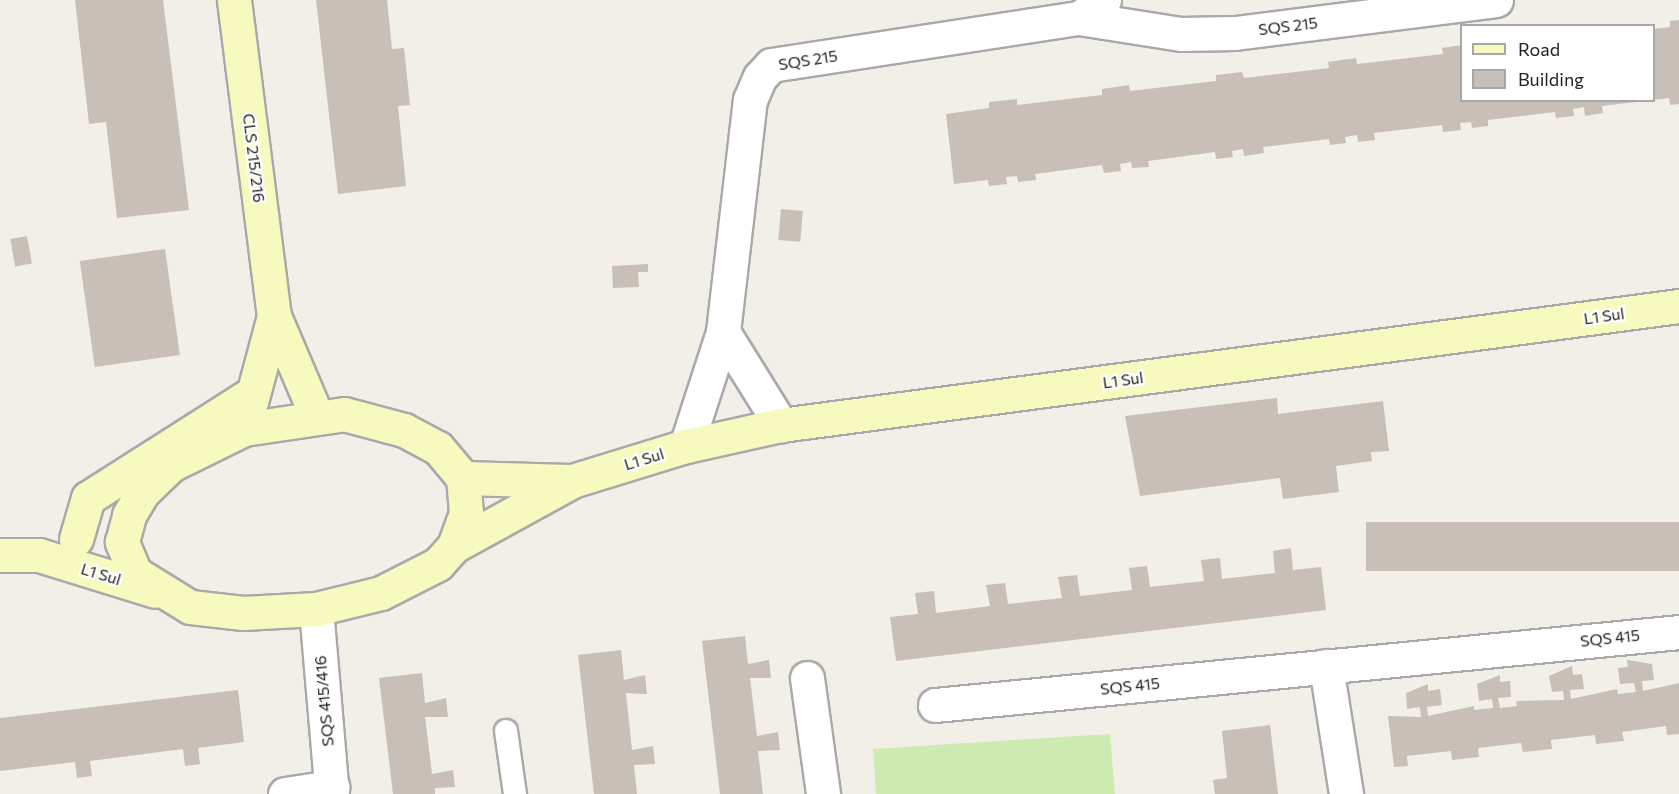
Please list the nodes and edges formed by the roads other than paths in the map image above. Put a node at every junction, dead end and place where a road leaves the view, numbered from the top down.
1 (234, 0) edge
2 (1496, 0) edge
3 (1091, 9) edge
4 (1679, 306) edge
5 (274, 316) junction
6 (723, 332) junction
7 (253, 393) junction
8 (317, 417) junction
9 (781, 425) junction
10 (244, 429) junction
11 (686, 446) junction
12 (463, 478) junction
13 (572, 481) junction
14 (129, 514) junction
15 (76, 539) junction
16 (454, 546) junction
17 (0, 555) edge
18 (39, 555) junction
19 (163, 593) junction
20 (316, 609) junction
21 (1679, 632) edge
22 (1326, 666) junction
23 (807, 678) dead end
24 (935, 705) dead end
25 (506, 731) dead end
26 (332, 791) edge
27 (285, 794) edge
28 (514, 794) edge
29 (823, 794) edge
30 (1346, 794) edge

1 - 5 street, CLS 215/216
2 - 3 street, SQS 215
3 - 6 street, SQS 215
4 - 9 street, L1 Sul
5 - 7 street, CLS 215/216
5 - 8 street, CLS 215/216
6 - 9 street
6 - 11 street, SQS 215
7 - 10 street, CLS 215/216
7 - 15 street
8 - 10 street
8 - 12 street
9 - 11 street, L1 Sul
10 - 14 street
11 - 13 street, L1 Sul
12 - 13 street, L1 Sul
12 - 16 street
13 - 16 street, L1 Sul
14 - 15 street, L1 Sul
14 - 19 street
15 - 18 street, L1 Sul
16 - 20 street
17 - 18 street, L1 Sul
18 - 19 street, L1 Sul
19 - 20 street
20 - 26 street, SQS 415/416
21 - 22 street, SQS 415
22 - 24 street, SQS 415
22 - 30 street
23 - 29 street
25 - 28 lane
26 - 27 street

